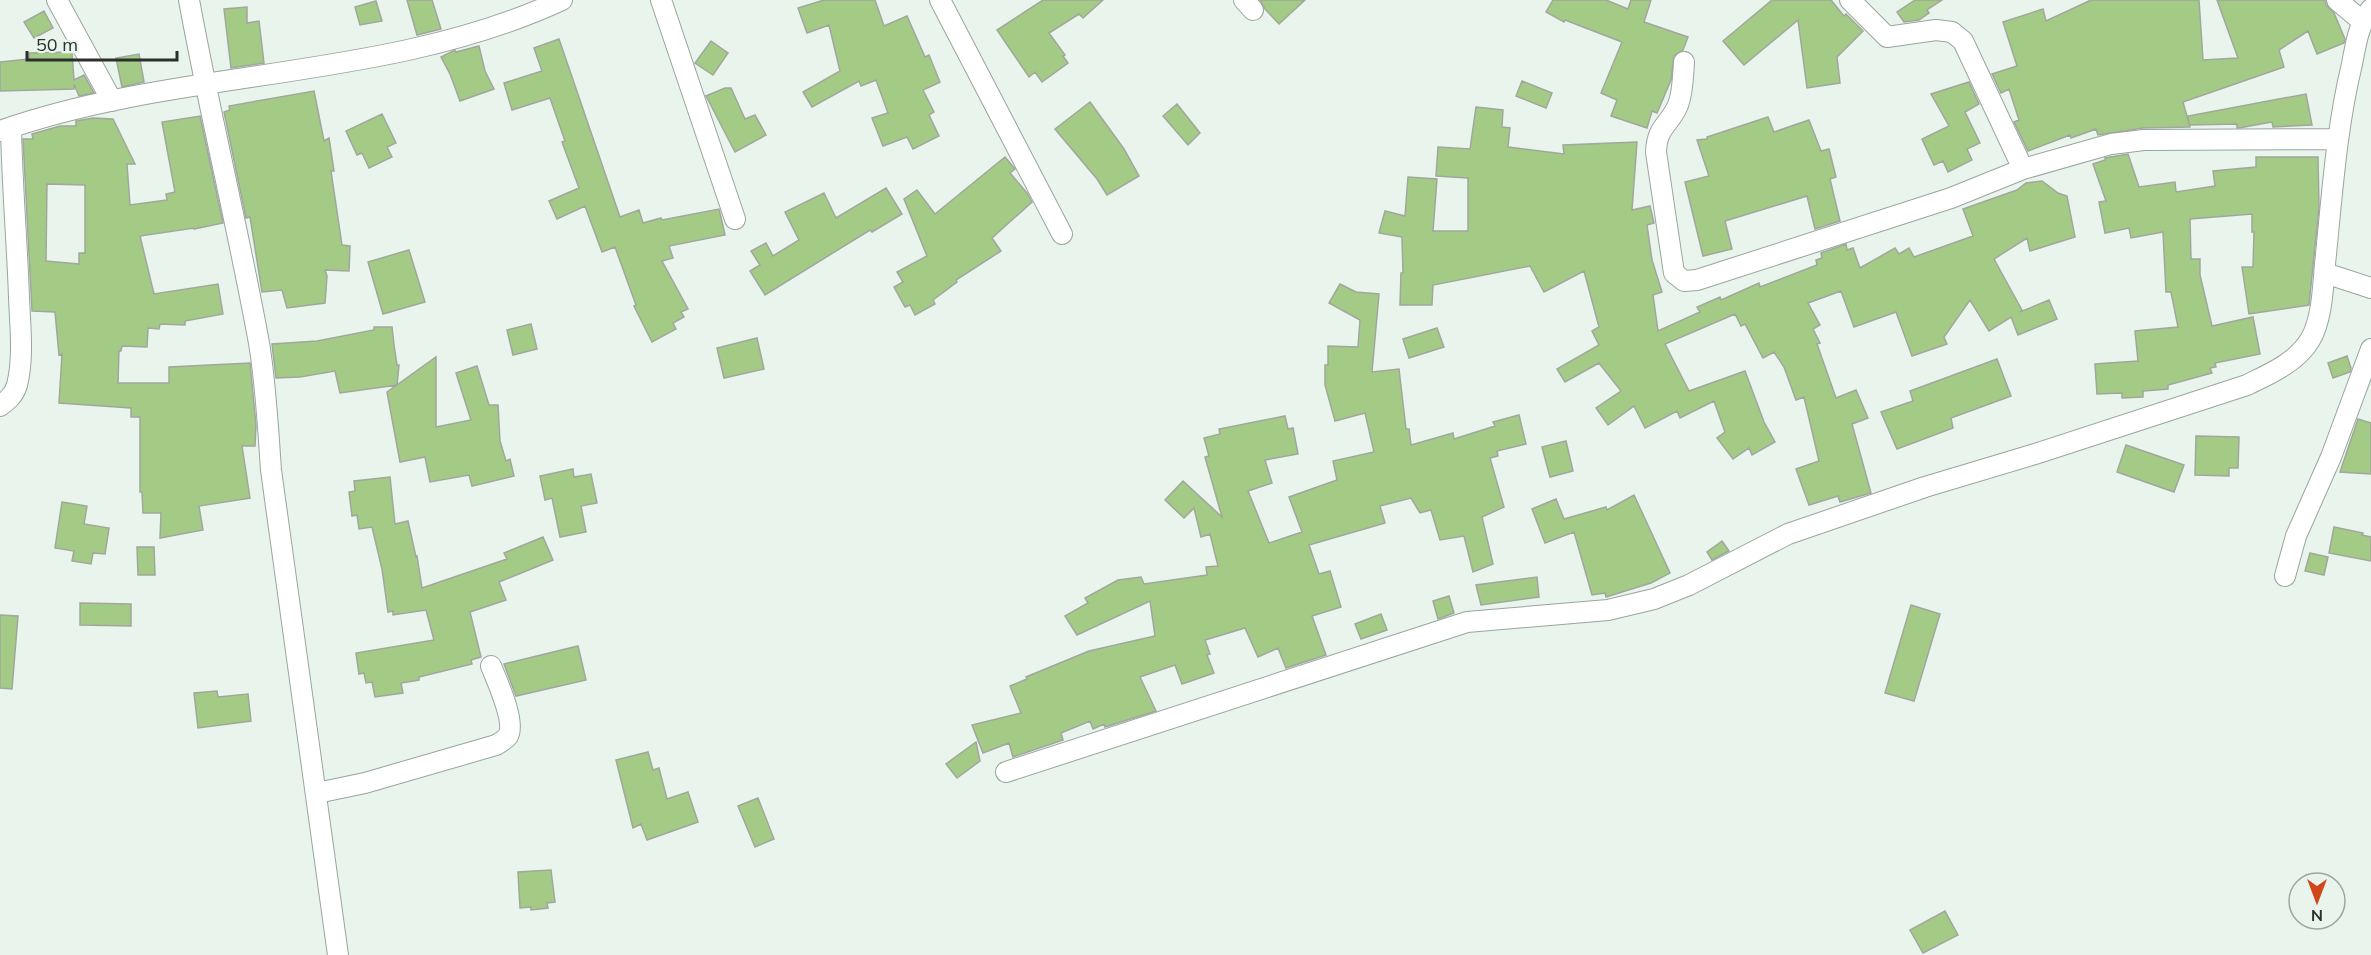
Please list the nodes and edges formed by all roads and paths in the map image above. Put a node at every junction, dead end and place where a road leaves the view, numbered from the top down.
1 (57, 0) edge
2 (189, 0) edge
3 (562, 0) edge
4 (661, 0) edge
5 (940, 0) edge
6 (1850, 0) edge
7 (2337, 0) edge
8 (2366, 15) edge
9 (1684, 63) dead end
10 (204, 83) junction
11 (112, 101) junction
12 (6, 129) edge
13 (2337, 138) junction
14 (2023, 169) junction
15 (735, 219) dead end
16 (1062, 234) dead end
17 (2325, 273) junction
18 (2371, 288) edge
19 (2371, 349) edge
20 (0, 406) edge
21 (2285, 576) dead end
22 (491, 666) dead end
23 (1006, 772) dead end
24 (317, 793) junction
25 (338, 955) edge

1 - 11 street
2 - 10 street
3 - 10 street
4 - 15 street
5 - 16 street
6 - 14 street
7 - 8 street
8 - 13 street
9 - 14 street
10 - 11 street
10 - 24 street
11 - 12 street
12 - 20 street
13 - 14 street
13 - 17 street
17 - 18 street
17 - 23 street
19 - 21 street
22 - 24 street
24 - 25 street

